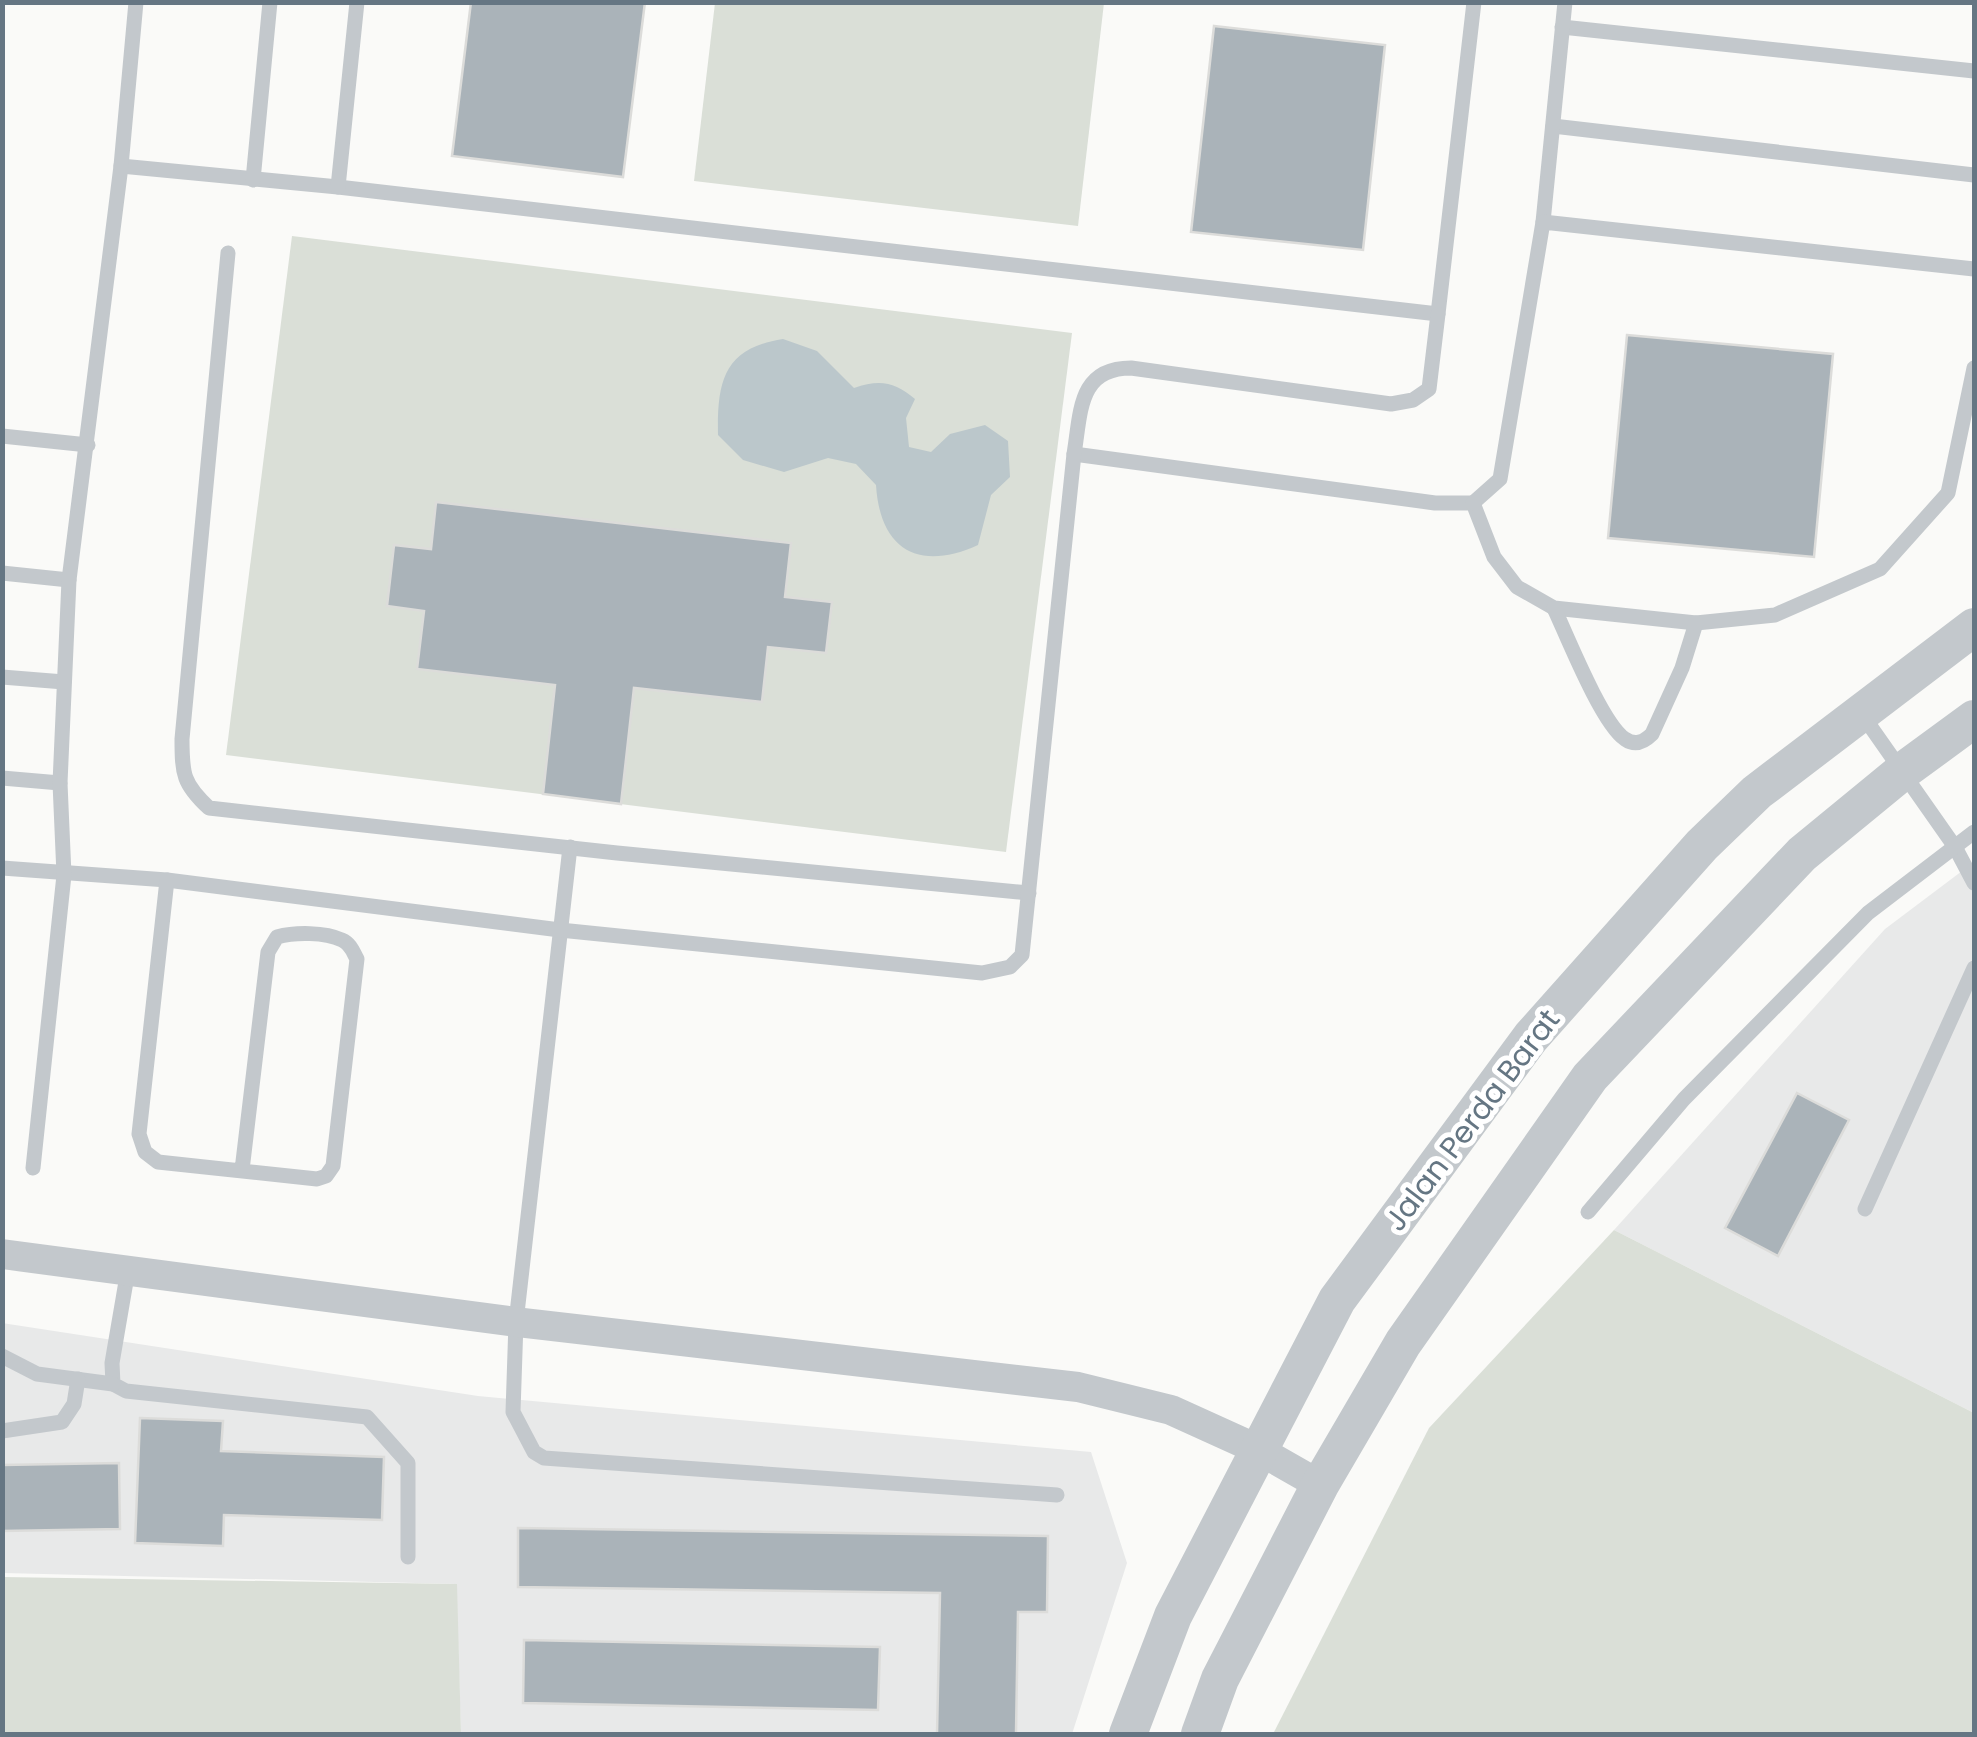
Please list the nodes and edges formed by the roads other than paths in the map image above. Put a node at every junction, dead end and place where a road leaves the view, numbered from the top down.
1 (136, 2) edge
2 (270, 2) edge
3 (357, 2) edge
4 (1474, 2) edge
5 (1565, 2) edge
6 (1562, 28) junction
7 (1974, 71) edge
8 (1553, 126) junction
9 (122, 166) junction
10 (1974, 176) edge
11 (253, 180) junction
12 (338, 187) junction
13 (1543, 222) junction
14 (228, 253) dead end
15 (1974, 268) edge
16 (1438, 314) junction
17 (1974, 368) edge
18 (2, 436) edge
19 (88, 445) junction
20 (1074, 454) junction
21 (1473, 504) junction
22 (2, 573) edge
23 (68, 580) junction
24 (1554, 608) junction
25 (1696, 624) junction
26 (1974, 628) edge
27 (2, 677) edge
28 (64, 682) junction
29 (1861, 713) junction
30 (1974, 719) edge
31 (1903, 771) junction
32 (2, 778) edge
33 (60, 784) junction
34 (1974, 832) edge
35 (1955, 847) junction
36 (570, 848) junction
37 (2, 868) edge
38 (64, 875) junction
39 (166, 880) junction
40 (1974, 883) edge
41 (1028, 892) junction
42 (560, 930) junction
43 (1974, 968) edge
44 (33, 1168) dead end
45 (242, 1170) junction
46 (1864, 1209) dead end
47 (1588, 1212) dead end
48 (2, 1254) edge
49 (128, 1270) junction
50 (516, 1322) junction
51 (2, 1356) edge
52 (78, 1380) junction
53 (112, 1384) junction
54 (2, 1431) edge
55 (1257, 1449) junction
56 (1320, 1486) junction
57 (1056, 1495) dead end
58 (408, 1556) dead end
59 (1128, 1734) edge
60 (1200, 1734) edge

1 - 9 lane
2 - 11 lane
3 - 12 lane
4 - 16 lane
5 - 6 lane
6 - 7 lane
6 - 8 lane
8 - 10 lane
8 - 13 lane
9 - 11 lane
9 - 19 lane
11 - 12 lane
12 - 16 lane
13 - 15 lane
13 - 21 lane
14 - 36 lane
16 - 20 lane
17 - 25 lane
18 - 19 lane
19 - 23 lane
20 - 21 lane
20 - 41 lane
21 - 24 lane
22 - 23 lane
23 - 28 lane
24 - 25 lane
24 - 25 lane
26 - 29 street, Jalan Perda Barat
27 - 28 lane
28 - 33 lane
29 - 31 lane
29 - 55 street, Jalan Perda Barat
30 - 31 street
31 - 35 lane
31 - 56 street
32 - 33 lane
33 - 38 lane
34 - 35 lane
35 - 40 lane
35 - 47 lane
36 - 41 lane
36 - 42 lane
37 - 38 lane
38 - 39 lane
38 - 44 lane
39 - 42 lane
39 - 45 lane
41 - 42 lane
42 - 50 lane
43 - 46 lane
45 - 45 lane
48 - 49 street
49 - 50 street
49 - 53 lane
50 - 55 street
50 - 57 lane
51 - 52 lane
52 - 53 lane
52 - 54 lane
53 - 58 lane
55 - 56 street
55 - 59 street, Jalan Perda Barat
56 - 60 street

